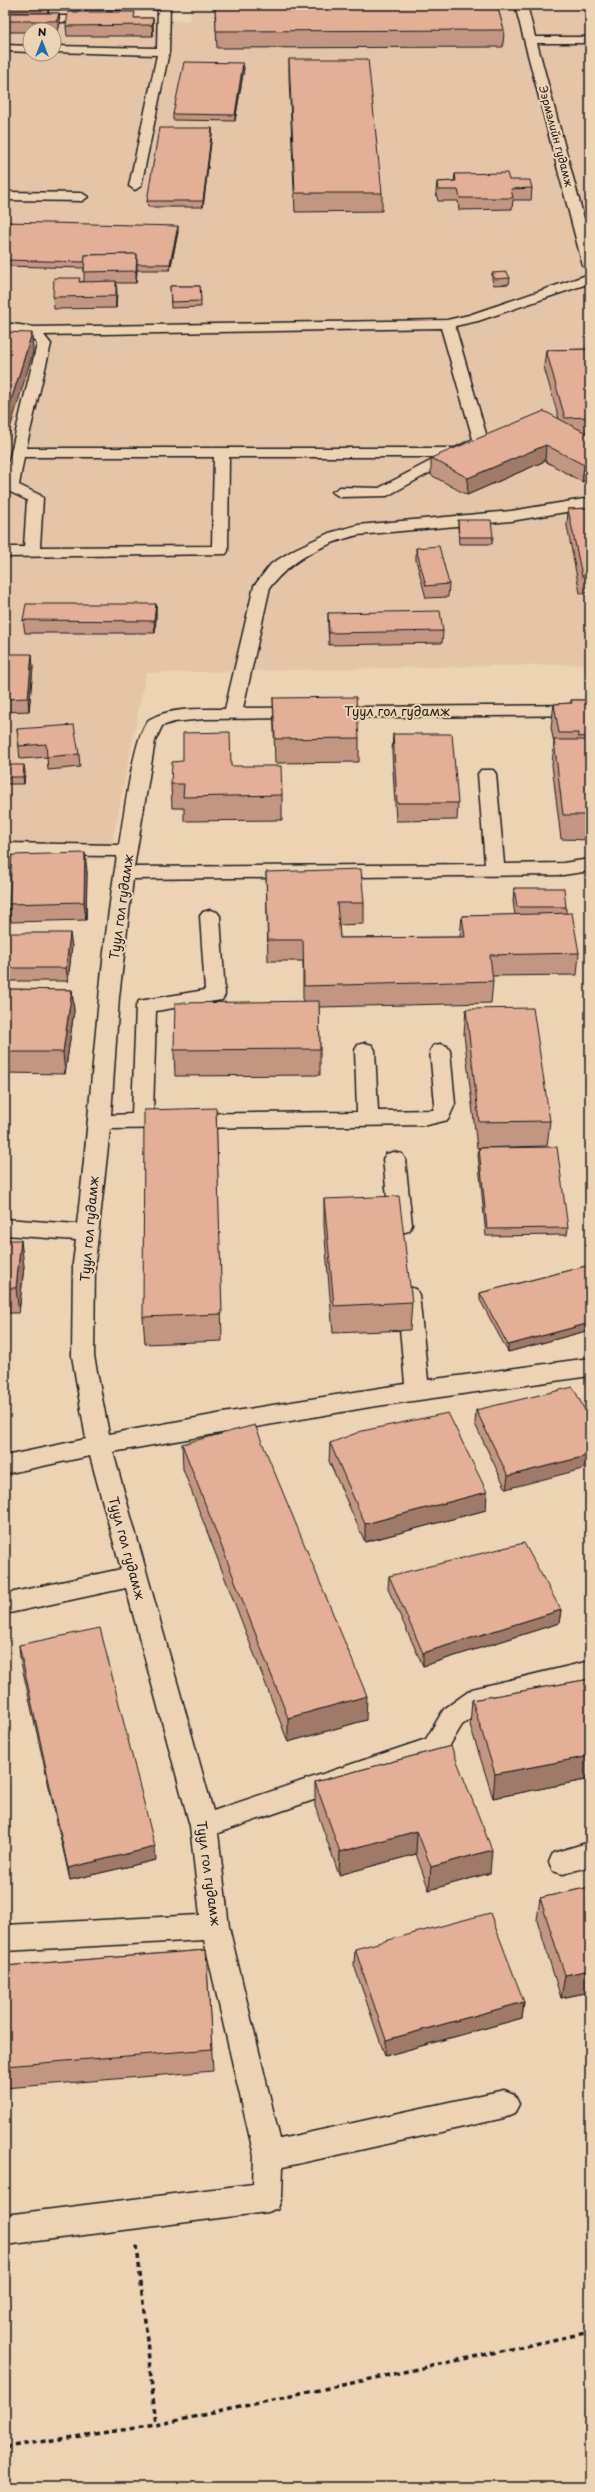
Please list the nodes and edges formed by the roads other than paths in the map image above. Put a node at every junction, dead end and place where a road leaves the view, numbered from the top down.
1 (164, 5) edge
2 (521, 5) edge
3 (108, 18) edge
4 (5, 19) edge
5 (531, 40) junction
6 (590, 40) edge
7 (5, 48) edge
8 (22, 49) edge
9 (62, 49) edge
10 (163, 52) junction
11 (135, 186) dead end
12 (5, 196) edge
13 (82, 197) dead end
14 (590, 266) edge
15 (590, 278) edge
16 (447, 324) junction
17 (5, 327) edge
18 (34, 330) junction
19 (17, 452) junction
20 (222, 453) junction
21 (458, 453) junction
22 (340, 492) dead end
23 (590, 503) edge
24 (5, 552) edge
25 (32, 552) junction
26 (590, 710) edge
27 (233, 713) junction
28 (487, 774) dead end
29 (5, 849) edge
30 (128, 851) junction
31 (590, 865) edge
32 (495, 869) junction
33 (124, 873) junction
34 (210, 916) dead end
35 (365, 1050) dead end
36 (440, 1051) dead end
37 (368, 1118) junction
38 (100, 1122) junction
39 (142, 1122) junction
40 (394, 1159) dead end
41 (5, 1227) edge
42 (88, 1233) junction
43 (403, 1246) edge
44 (406, 1278) edge
45 (590, 1367) edge
46 (417, 1389) junction
47 (99, 1445) junction
48 (5, 1465) edge
49 (134, 1576) junction
50 (5, 1604) edge
51 (590, 1672) edge
52 (204, 1826) junction
53 (590, 1854) edge
54 (563, 1862) dead end
55 (215, 1927) junction
56 (5, 1938) edge
57 (504, 2104) dead end
58 (269, 2156) junction
59 (5, 2230) edge

1 - 10 street
2 - 5 street, Ээрмэлийн гудамж
3 - 4 street
5 - 6 street
5 - 14 street, Ээрмэлийн гудамж
7 - 8 street
9 - 10 street
10 - 11 street
12 - 13 street
15 - 16 street
16 - 18 street
16 - 21 street
17 - 18 street
18 - 19 street
19 - 20 street
19 - 25 street
20 - 21 street
20 - 25 street
21 - 22 street
23 - 27 street
24 - 25 street
26 - 27 street, Туул гол гудамж
27 - 30 street, Туул гол гудамж
28 - 32 street
29 - 30 street
30 - 33 street, Туул гол гудамж
31 - 32 street
32 - 33 street
33 - 38 street, Туул гол гудамж
34 - 39 street
35 - 37 street
36 - 37 street
37 - 39 street
38 - 39 street
38 - 42 street, Туул гол гудамж
40 - 43 street
41 - 42 street
42 - 47 street, Туул гол гудамж
44 - 46 street
45 - 46 street
46 - 47 street
47 - 48 street
47 - 49 street, Туул гол гудамж
49 - 50 street
49 - 52 street, Туул гол гудамж
51 - 52 street
52 - 55 street, Туул гол гудамж
53 - 54 street
55 - 56 street
55 - 58 street, Туул гол гудамж
57 - 58 street
58 - 59 street, Туул гол гудамж

